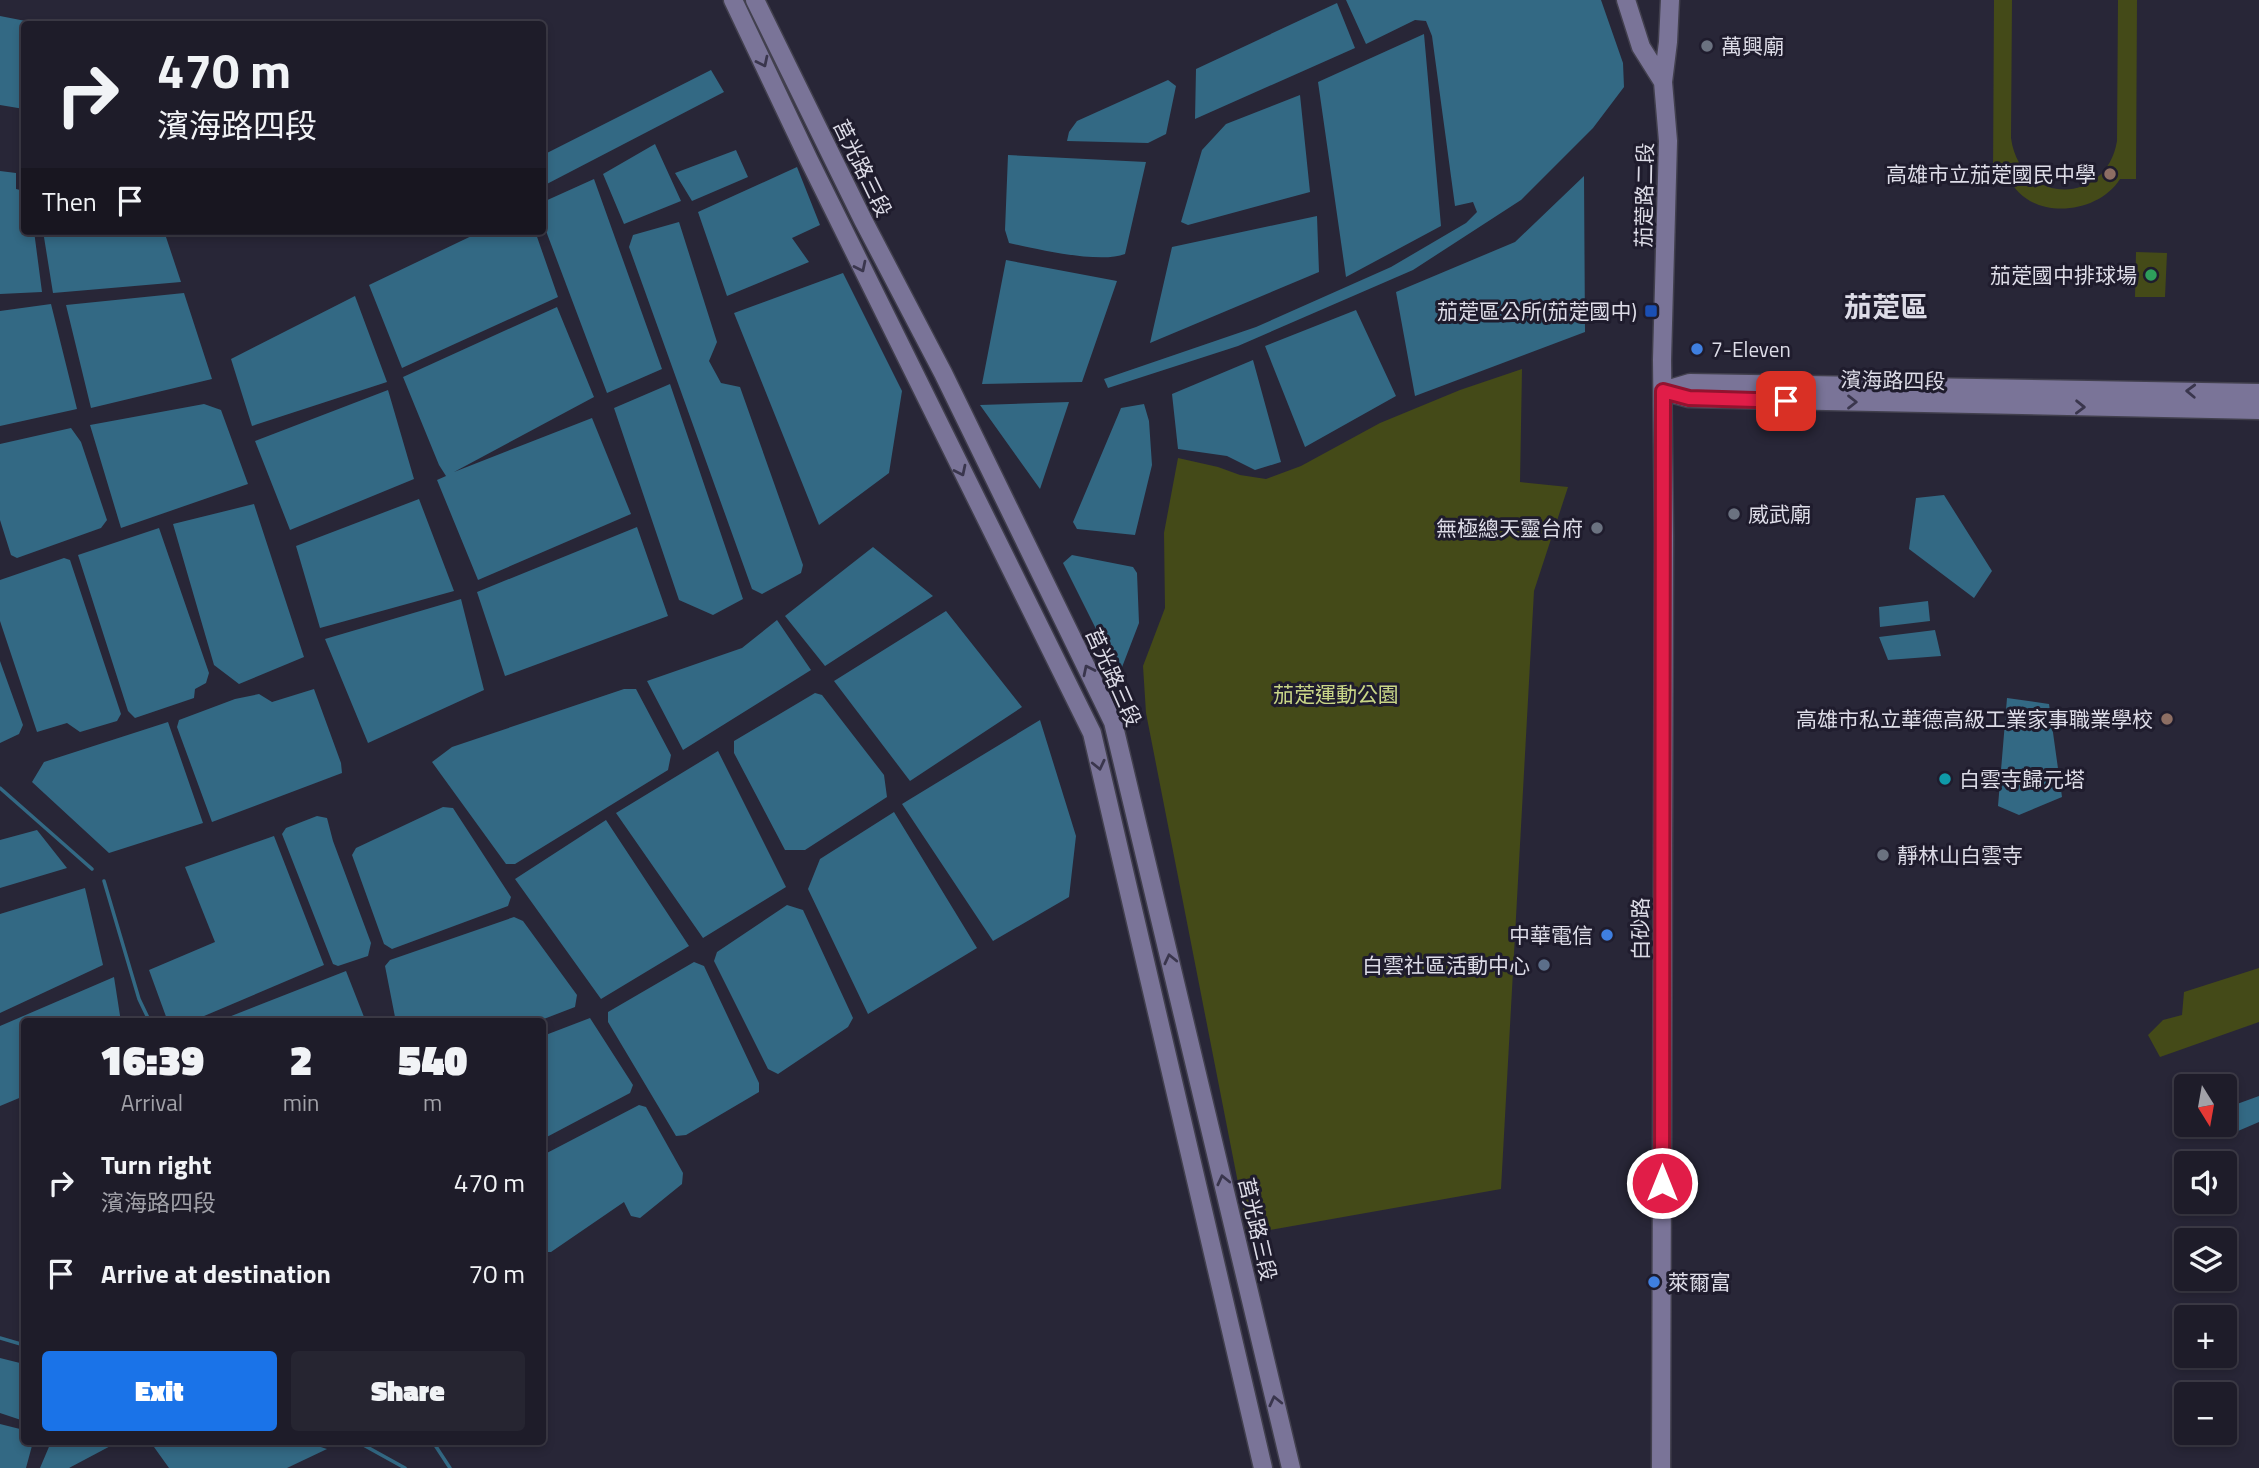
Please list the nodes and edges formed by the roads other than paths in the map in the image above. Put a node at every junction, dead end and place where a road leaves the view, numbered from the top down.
1 (733, 0) edge
2 (755, 0) edge
3 (1626, 0) edge
4 (1670, 0) edge
5 (1662, 82) junction
6 (1663, 391) junction
7 (2259, 393) edge
8 (2259, 410) edge
9 (1263, 1468) edge
10 (1291, 1468) edge
11 (1661, 1468) edge

1 -> 9 street, 莒光路三段
10 -> 2 street, 莒光路三段
3 - 5 street
4 - 5 street, 茄萣路二段
5 - 6 street, 茄萣路二段
7 -> 6 street, 濱海路四段
6 -> 8 street, 濱海路四段
6 - 11 street, 白砂路

